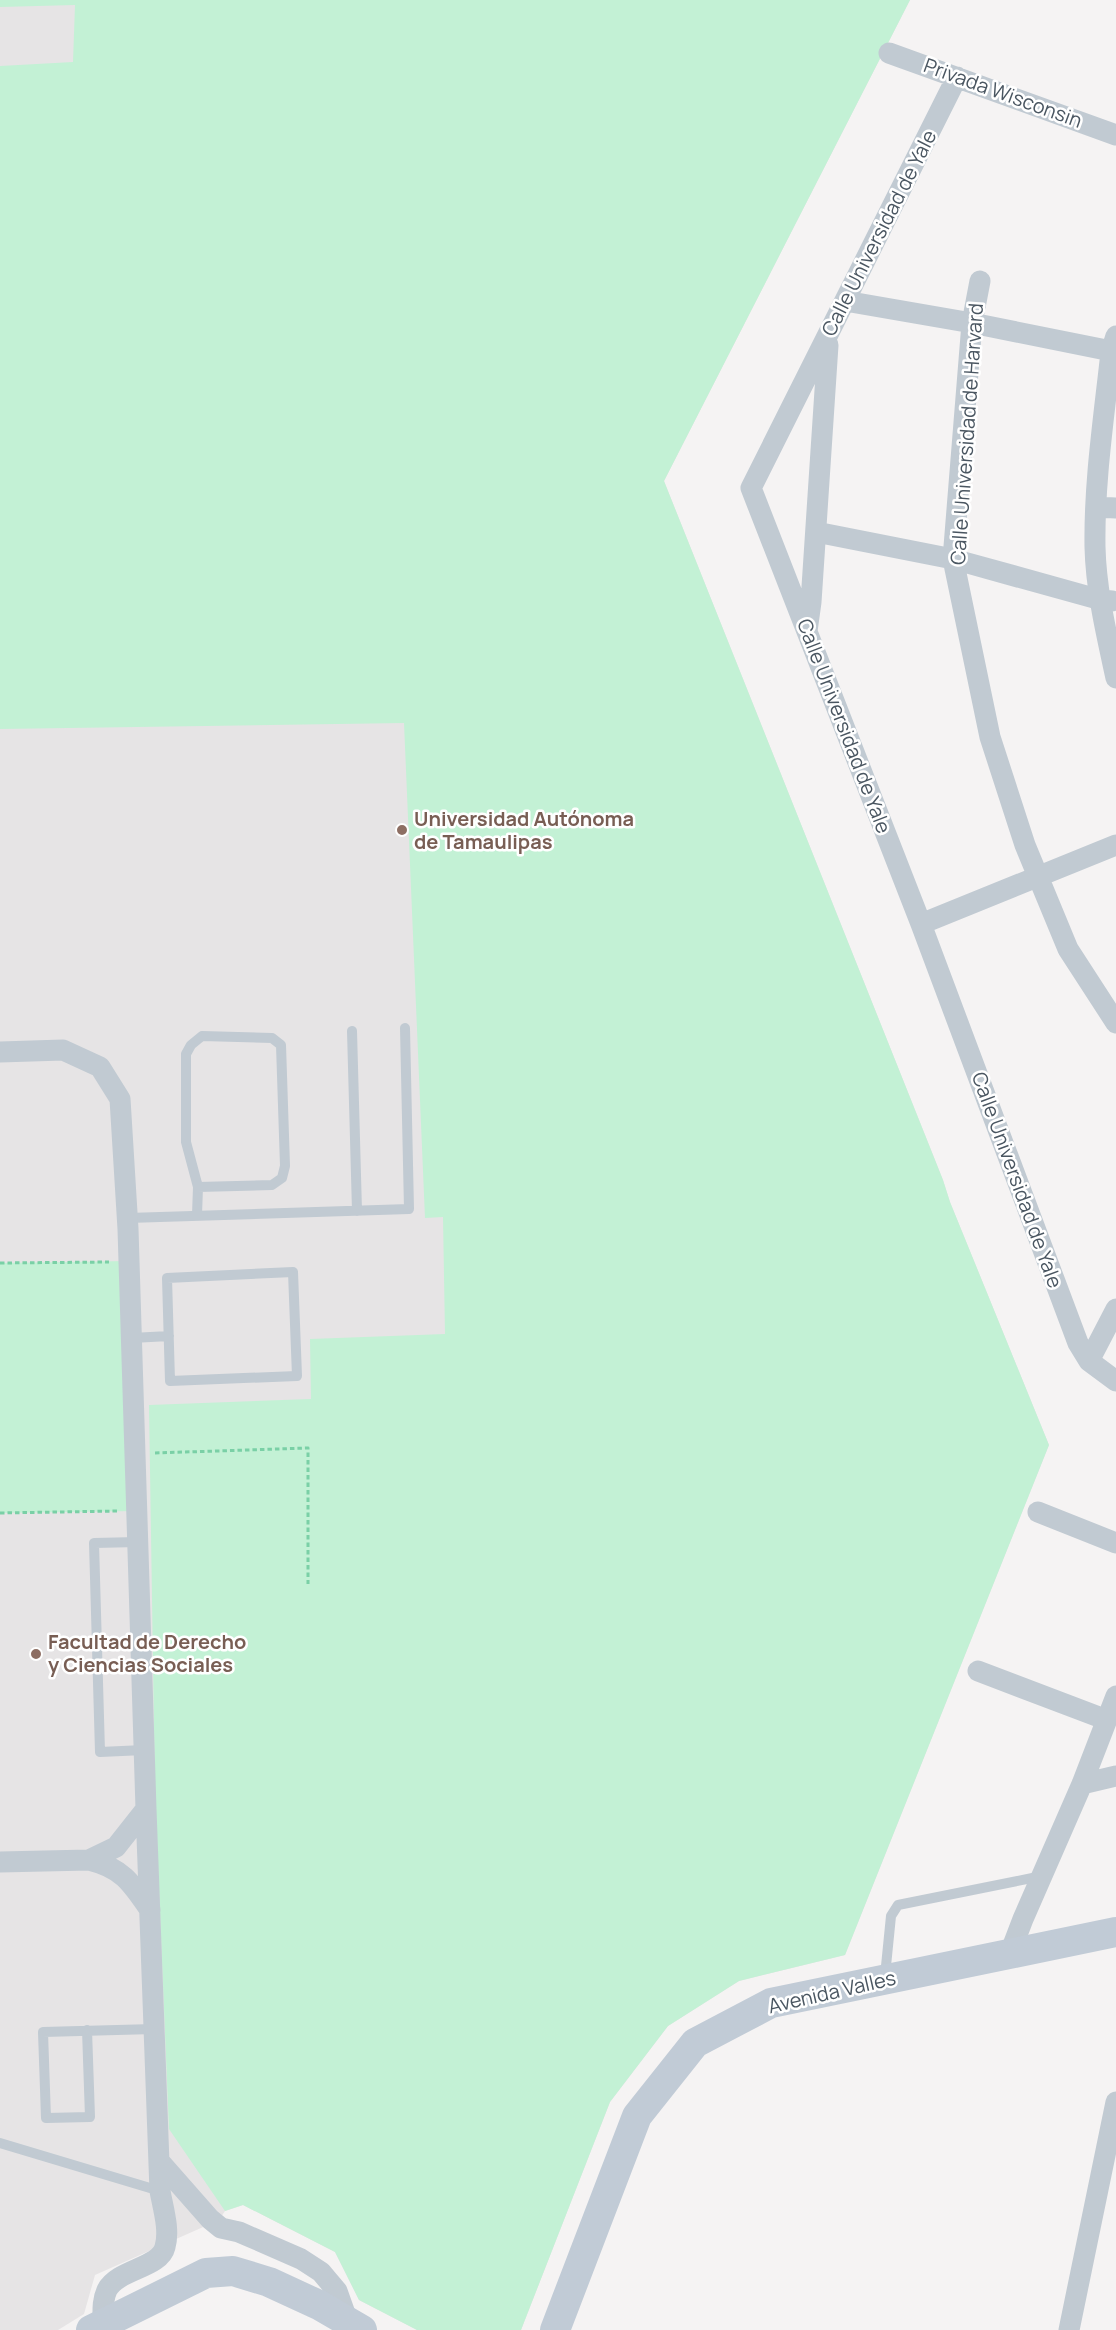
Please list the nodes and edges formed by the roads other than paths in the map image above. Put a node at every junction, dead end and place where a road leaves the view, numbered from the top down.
1 (890, 52) dead end
2 (957, 77) junction
3 (1116, 135) edge
4 (980, 281) dead end
5 (845, 301) junction
6 (972, 323) junction
7 (828, 334) junction
8 (1114, 347) edge
9 (1106, 508) edge
10 (816, 532) junction
11 (953, 559) junction
12 (1109, 600) edge
13 (807, 631) junction
14 (1116, 678) edge
15 (1116, 845) edge
16 (1038, 876) junction
17 (921, 924) junction
18 (1116, 1023) edge
19 (405, 1028) dead end
20 (352, 1031) dead end
21 (0, 1052) edge
22 (198, 1187) junction
23 (357, 1211) junction
24 (197, 1215) junction
25 (128, 1218) junction
26 (1116, 1309) edge
27 (169, 1336) junction
28 (132, 1338) junction
29 (1089, 1360) junction
30 (1116, 1381) edge
31 (1038, 1512) dead end
32 (138, 1542) junction
33 (1116, 1543) edge
34 (978, 1671) dead end
35 (1116, 1696) edge
36 (1107, 1720) junction
37 (144, 1750) junction
38 (1116, 1776) edge
39 (1082, 1784) junction
40 (146, 1809) junction
41 (88, 1860) junction
42 (0, 1862) edge
43 (1042, 1876) junction
44 (150, 1910) junction
45 (1116, 1932) edge
46 (1010, 1953) junction
47 (885, 1979) junction
48 (154, 2029) junction
49 (87, 2030) junction
50 (1116, 2103) edge
51 (0, 2143) edge
52 (159, 2161) junction
53 (160, 2191) junction
54 (189, 2198) junction
55 (164, 2213) junction
56 (318, 2317) edge
57 (97, 2326) edge
58 (355, 2326) edge
59 (555, 2330) edge
60 (1069, 2330) edge

1 - 2 street, Privada Wisconsin
2 - 3 street, Privada Wisconsin
2 - 5 street, Calle Universidad de Yale
4 - 6 street, Calle Universidad de Harvard
5 - 6 street
5 - 7 street, Calle Universidad de Yale
6 - 8 street
6 - 11 street, Calle Universidad de Harvard
7 - 10 street
7 - 13 street, Calle Universidad de Yale
8 - 9 street
9 - 12 street
10 - 11 street
10 - 13 street
11 - 12 street
11 - 16 street, Calle Universidad de Harvard
12 - 14 street
13 - 17 street, Calle Universidad de Yale
15 - 16 street
16 - 17 street
16 - 18 street, Calle Universidad de Harvard
17 - 29 street, Calle Universidad de Yale
19 - 23 lane
20 - 23 lane
21 - 25 street
22 - 22 lane
22 - 24 lane
23 - 24 lane
24 - 25 lane
25 - 28 street
26 - 29 street
27 - 27 lane
27 - 28 lane
28 - 32 street
29 - 30 street, Calle Universidad de Yale
31 - 33 street
32 - 37 street
32 - 37 lane
34 - 36 street
35 - 36 street
36 - 39 street
37 - 40 street
38 - 39 street
39 - 43 street
40 - 41 street
40 - 44 street
41 - 42 street
41 - 44 street
43 - 46 street
43 - 47 lane
44 - 48 street
45 - 46 main road, Avenida Valles
46 - 47 main road, Avenida Valles
47 - 59 main road, Avenida Valles
48 - 49 lane
48 - 52 street
49 - 49 lane
50 - 60 street
51 - 53 lane
52 - 53 street
52 - 54 street
53 - 55 street
54 - 55 street
54 - 58 street
55 - 57 street
56 - 57 main road
56 - 58 main road

